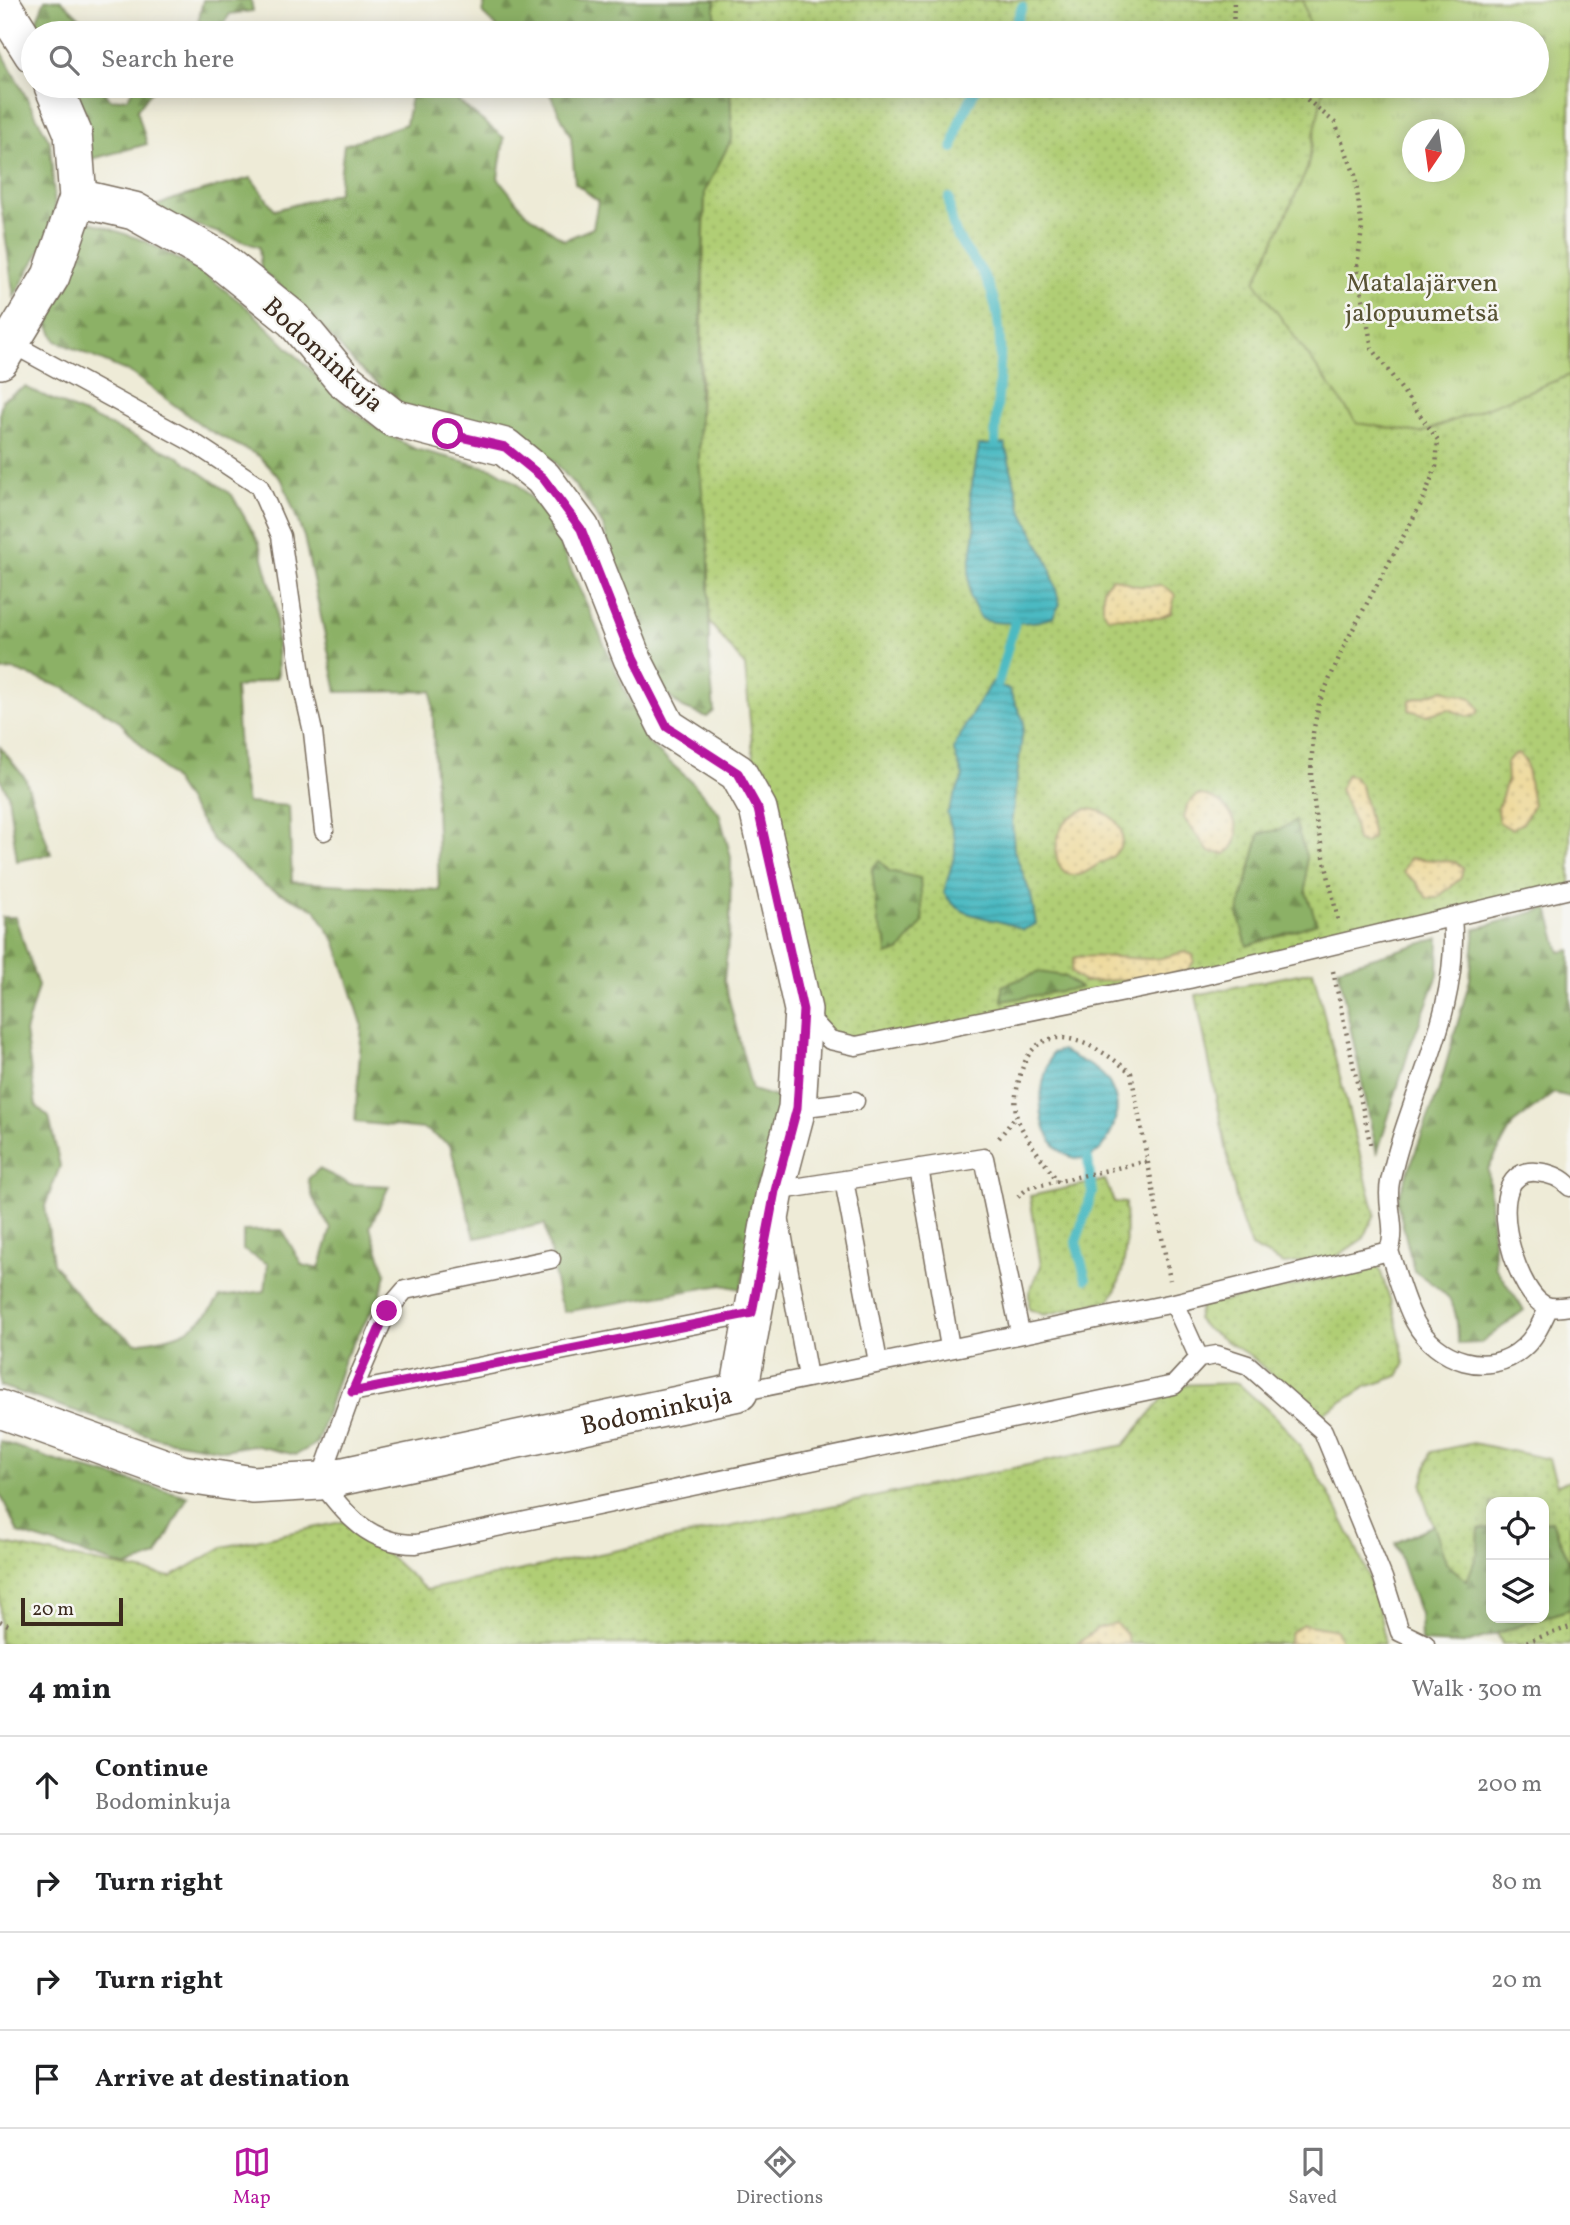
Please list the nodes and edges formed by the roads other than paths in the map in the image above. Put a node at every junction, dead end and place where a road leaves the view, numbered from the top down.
1 (0, 2) edge
2 (21, 35) edge
3 (58, 98) edge
4 (78, 198) junction
5 (5, 351) edge
6 (324, 831) dead end
7 (1570, 889) edge
8 (1452, 917) junction
9 (803, 1010) junction
10 (855, 1101) dead end
11 (797, 1108) junction
12 (919, 1168) junction
13 (844, 1180) junction
14 (1570, 1187) edge
15 (775, 1191) junction
16 (1389, 1251) junction
17 (551, 1259) dead end
18 (1174, 1303) junction
19 (1570, 1306) edge
20 (1549, 1307) junction
21 (752, 1313) junction
22 (1020, 1332) junction
23 (950, 1347) junction
24 (1199, 1358) junction
25 (878, 1362) junction
26 (808, 1377) junction
27 (352, 1392) junction
28 (739, 1392) junction
29 (0, 1409) edge
30 (320, 1481) junction
31 (1424, 1644) edge

1 - 2 street
3 - 4 street
4 - 5 street
4 - 9 street, Bodominkuja
5 - 6 lane
7 - 8 lane
8 - 9 lane
8 - 16 lane
9 - 11 street, Bodominkuja
10 - 11 lane
11 - 15 street, Bodominkuja
12 - 13 lane
12 - 22 lane
12 - 23 lane
13 - 15 lane
13 - 25 lane
14 - 20 lane
15 - 21 street, Bodominkuja
15 - 26 lane
16 - 18 lane
16 - 20 lane
17 - 27 lane
18 - 22 lane
18 - 24 lane
19 - 20 lane
21 - 27 lane
21 - 28 street, Bodominkuja
22 - 23 lane
23 - 25 lane
24 - 30 lane
24 - 31 lane
25 - 26 lane
26 - 28 lane
27 - 30 lane
28 - 30 street, Bodominkuja
29 - 30 street, Bodominkuja

